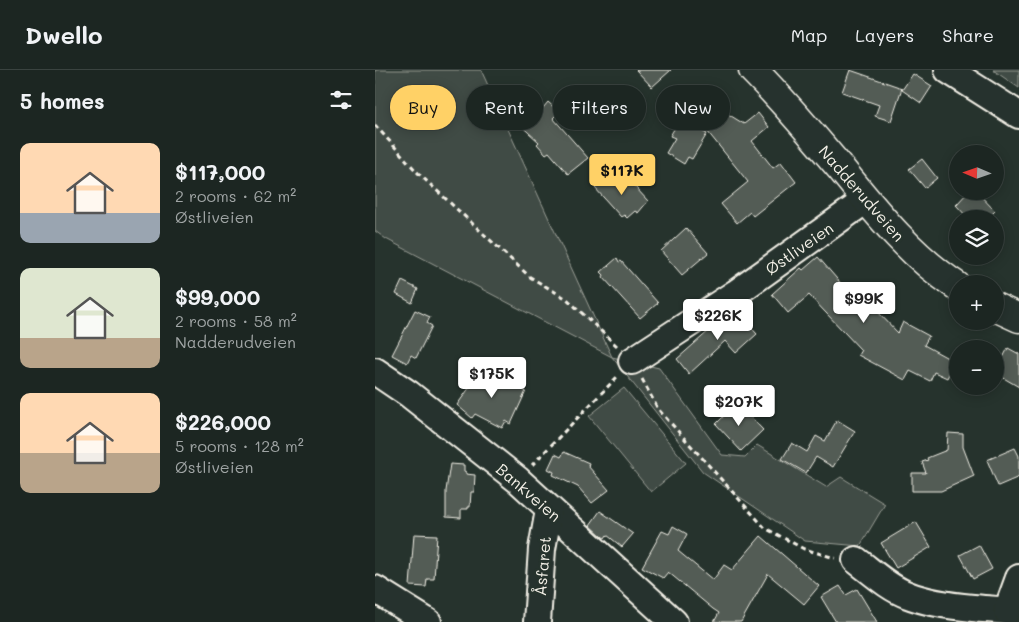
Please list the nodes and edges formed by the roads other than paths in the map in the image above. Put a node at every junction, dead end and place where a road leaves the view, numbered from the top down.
1 (948, 70) edge
2 (763, 73) edge
3 (1019, 115) edge
4 (866, 200) junction
5 (949, 280) edge
6 (1004, 311) edge
7 (1019, 318) edge
8 (632, 361) road end
9 (375, 371) edge
10 (549, 510) junction
11 (856, 560) dead end
12 (1019, 578) edge
13 (375, 589) edge
14 (1013, 612) edge
15 (427, 622) edge
16 (537, 622) edge
17 (674, 622) edge

1 - 3 street
2 - 4 main road, Nadderudveien
4 - 5 main road, Nadderudveien
4 - 8 street, Østliveien
6 - 7 main road
9 - 10 street, Bankveien
10 - 16 street, Åsfaret
10 - 17 street, Bankveien
11 - 14 street
12 - 14 street
13 - 15 street

